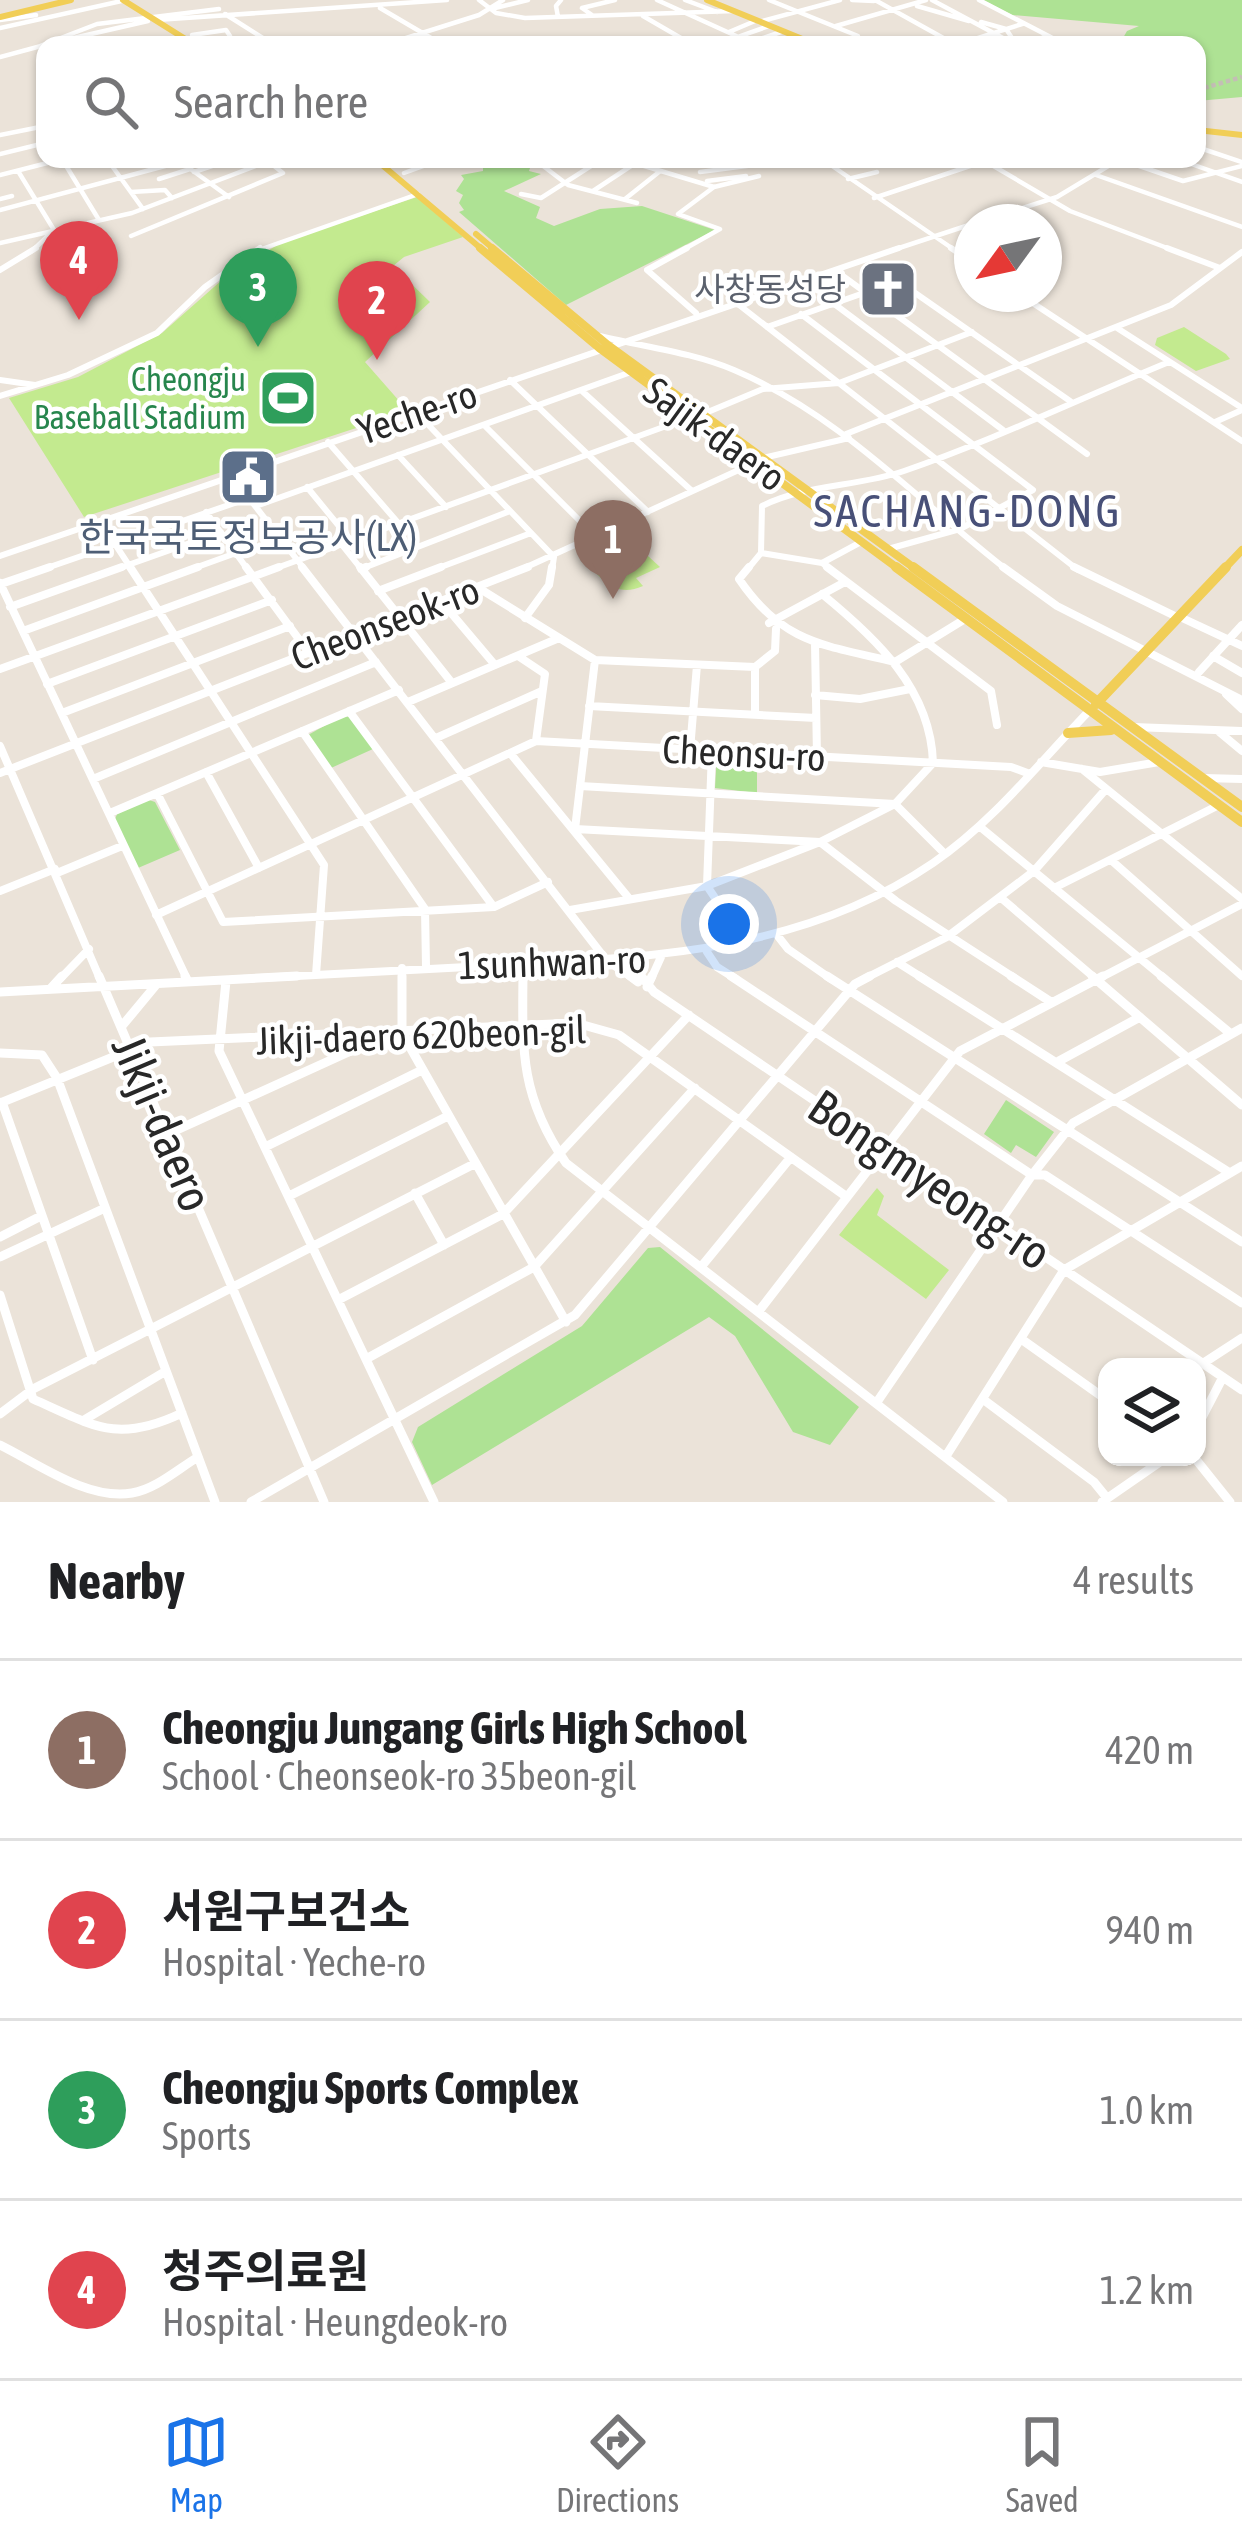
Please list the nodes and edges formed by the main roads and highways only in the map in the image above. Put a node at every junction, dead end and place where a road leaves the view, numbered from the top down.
1 (71, 0) edge
2 (119, 0) edge
3 (707, 0) edge
4 (150, 20) junction
5 (0, 22) edge
6 (172, 36) edge
7 (179, 36) edge
8 (790, 36) edge
9 (1206, 131) edge
10 (1242, 135) edge
11 (386, 168) edge
12 (397, 168) edge
13 (603, 346) junction
14 (697, 415) junction
15 (759, 461) junction
16 (801, 492) junction
17 (1242, 550) edge
18 (1067, 679) junction
19 (1116, 683) junction
20 (1094, 706) junction
21 (1120, 718) junction
22 (1067, 733) road end
23 (1129, 733) junction
24 (1242, 807) edge
25 (1242, 822) edge

1 - 5 main road
2 - 4 main road
3 - 8 main road
4 - 6 main road
4 - 7 main road
9 - 10 main road
11 - 13 main road, Sajik-daero
12 - 13 main road, Sajik-daero
13 - 14 main road, Sajik-daero
13 - 14 main road, Sajik-daero
14 - 15 main road, Sajik-daero
15 - 16 main road, Sajik-daero
15 - 16 main road, Sajik-daero
16 - 18 main road, Sajik-daero
16 - 20 main road, Sajik-daero
17 - 19 main road, 1sunhwan-ro
18 - 19 main road
18 - 20 main road, Sajik-daero
19 - 20 main road, 1sunhwan-ro
19 - 21 main road
20 - 21 main road, Sajik-daero
20 - 23 main road, Sajik-daero
21 - 23 main road, Sajik-daero
22 - 23 main road
23 - 24 main road, Sajik-daero
23 - 25 main road, Sajik-daero

